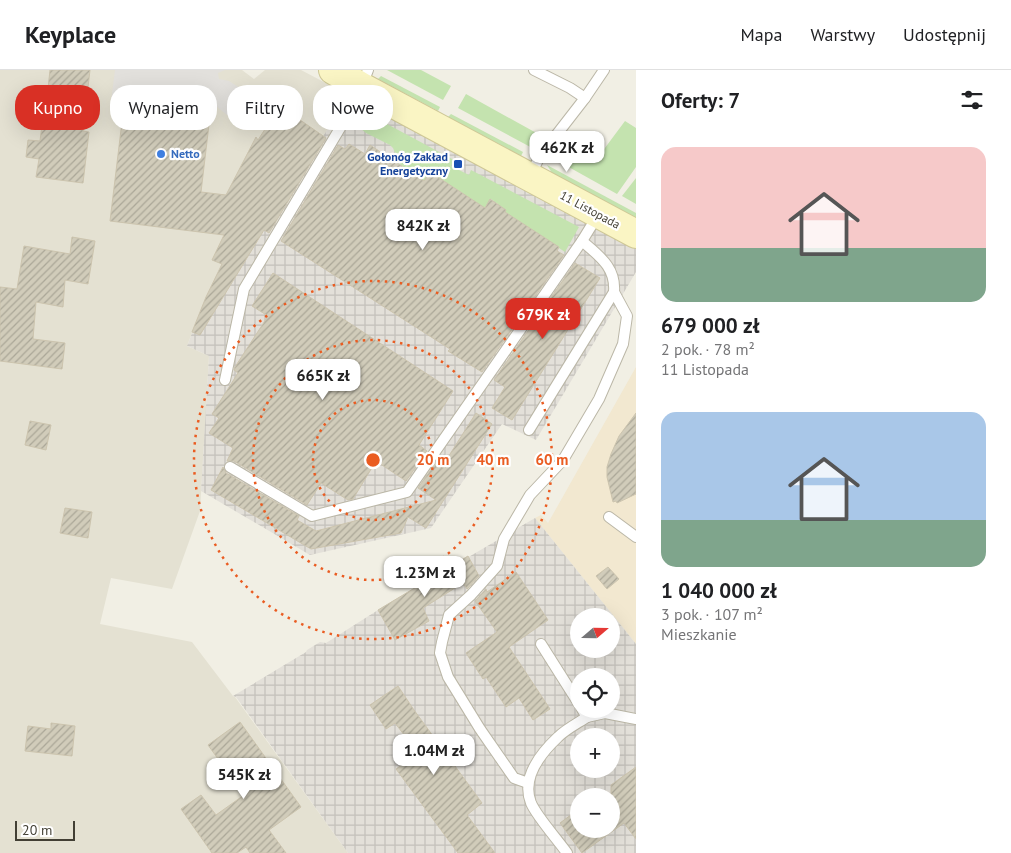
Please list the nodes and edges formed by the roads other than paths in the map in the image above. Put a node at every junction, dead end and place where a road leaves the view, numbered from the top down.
1 (333, 70) edge
2 (534, 70) edge
3 (604, 70) edge
4 (552, 75) edge
5 (365, 78) edge
6 (585, 98) junction
7 (529, 177) junction
8 (598, 214) junction
9 (636, 234) edge
10 (582, 241) junction
11 (614, 292) junction
12 (225, 380) dead end
13 (529, 430) dead end
14 (230, 467) dead end
15 (609, 517) dead end
16 (636, 537) edge
17 (541, 644) dead end
18 (570, 690) edge
19 (620, 716) edge
20 (578, 718) edge
21 (636, 719) edge
22 (528, 783) junction
23 (567, 853) edge

1 - 5 street, 11 Listopada
2 - 4 lane
3 - 6 lane
4 - 6 lane
5 - 7 street, 11 Listopada
5 - 12 lane
6 - 7 lane
7 - 8 street, 11 Listopada
8 - 9 street, 11 Listopada
8 - 10 lane
10 - 11 lane
10 - 14 lane
11 - 13 lane
11 - 22 lane
15 - 16 lane
17 - 18 lane
19 - 21 lane
20 - 22 lane
22 - 23 lane

